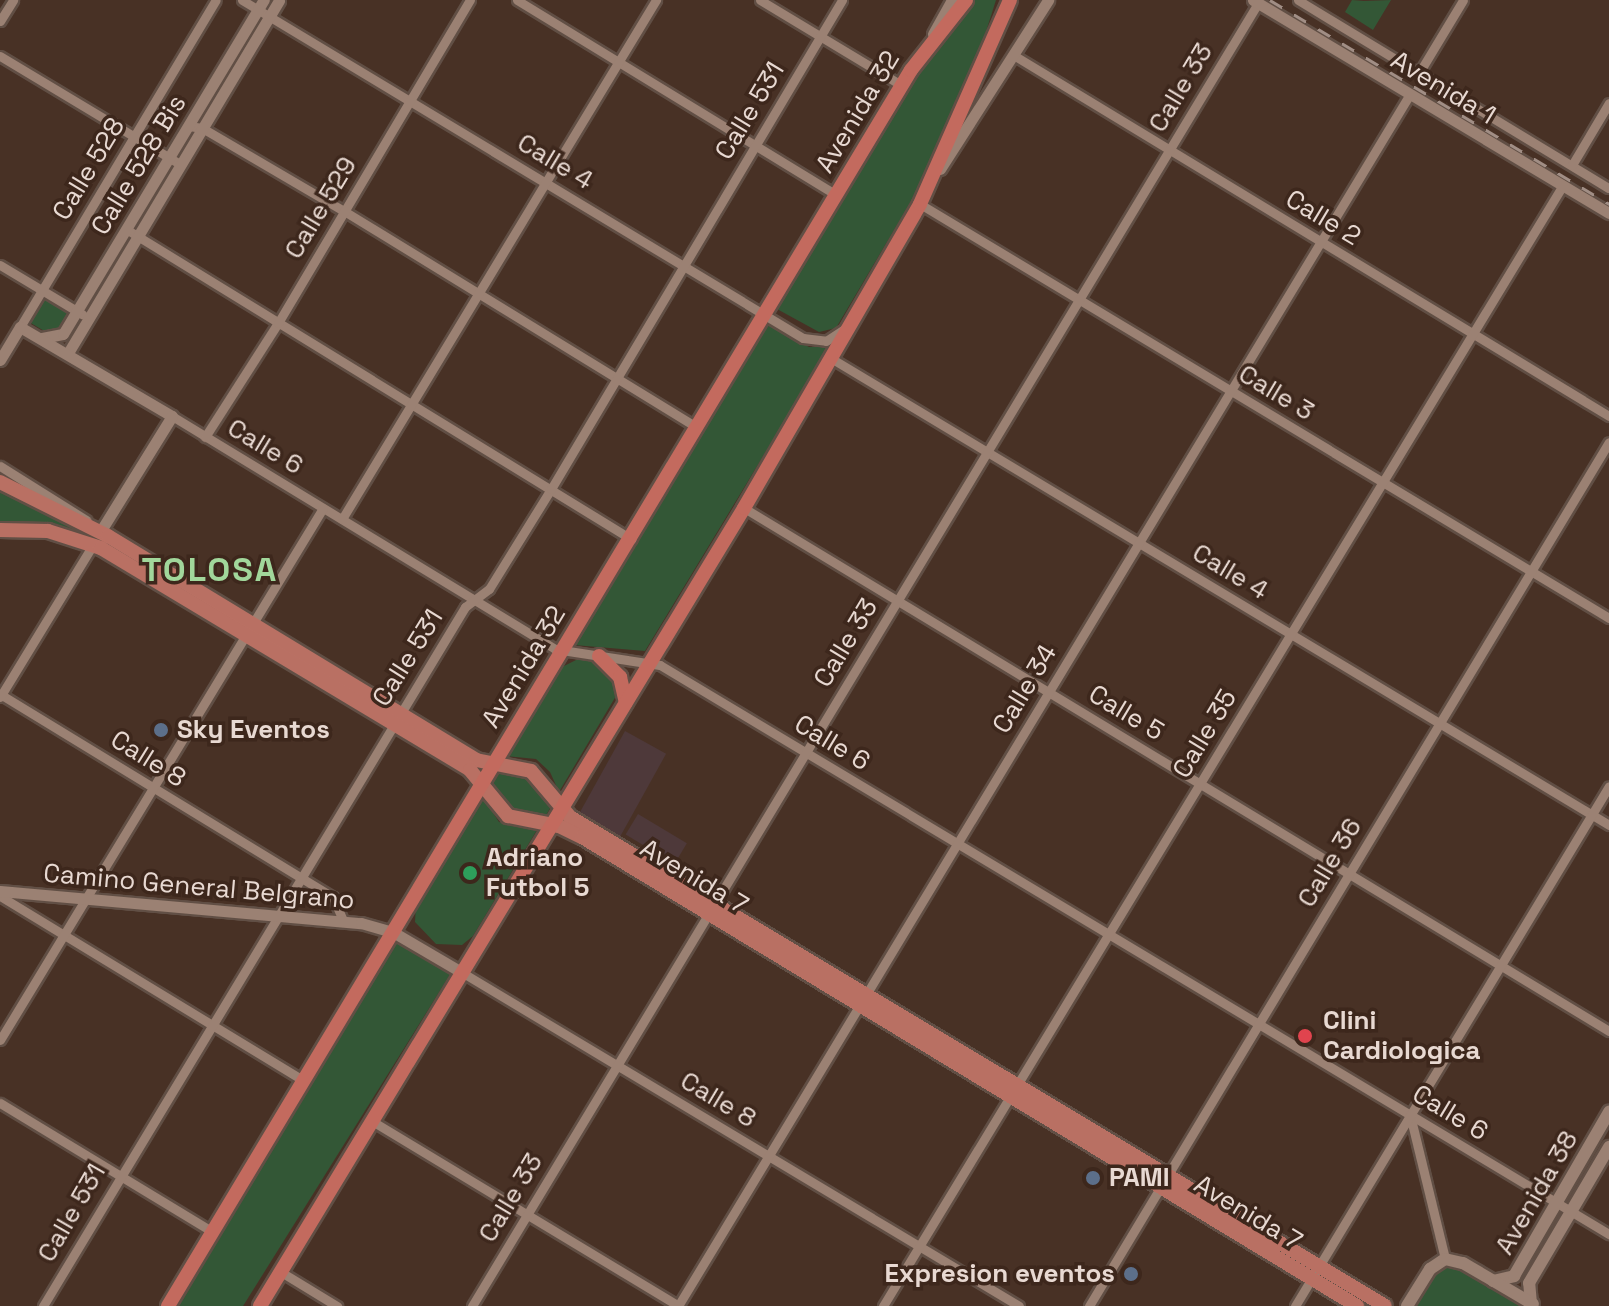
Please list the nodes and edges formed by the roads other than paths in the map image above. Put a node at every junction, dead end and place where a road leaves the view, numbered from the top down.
1 (13, 0) edge
2 (216, 0) edge
3 (242, 0) edge
4 (279, 0) edge
5 (470, 0) edge
6 (517, 0) edge
7 (656, 0) edge
8 (760, 0) edge
9 (842, 0) edge
10 (952, 0) edge
11 (966, 0) edge
12 (1010, 0) edge
13 (1048, 0) edge
14 (1298, 0) edge
15 (1463, 0) edge
16 (1256, 1) edge
17 (264, 8) edge
18 (0, 21) edge
19 (820, 36) junction
20 (922, 54) junction
21 (0, 56) edge
22 (1015, 56) junction
23 (621, 62) junction
24 (1419, 73) junction
25 (901, 85) junction
26 (1410, 94) junction
27 (411, 101) junction
28 (1609, 103) edge
29 (189, 126) junction
30 (202, 128) junction
31 (134, 136) junction
32 (756, 144) junction
33 (1168, 151) junction
34 (175, 161) junction
35 (1572, 165) junction
36 (940, 169) junction
37 (547, 183) junction
38 (1563, 185) junction
39 (1609, 188) edge
40 (836, 195) junction
41 (920, 204) junction
42 (344, 211) junction
43 (1609, 213) edge
44 (126, 229) junction
45 (137, 237) junction
46 (1320, 243) junction
47 (685, 264) junction
48 (0, 265) edge
49 (42, 291) junction
50 (480, 294) junction
51 (1078, 300) junction
52 (77, 311) junction
53 (765, 314) junction
54 (88, 317) junction
55 (278, 323) junction
56 (20, 327) junction
57 (846, 328) junction
58 (1473, 334) junction
59 (42, 338) junction
60 (68, 353) junction
61 (829, 357) junction
62 (0, 360) edge
63 (618, 379) junction
64 (1230, 391) junction
65 (413, 405) junction
66 (172, 416) junction
67 (1609, 416) edge
68 (697, 427) junction
69 (205, 437) junction
70 (1609, 442) edge
71 (987, 452) junction
72 (0, 466) edge
73 (0, 482) edge
74 (1383, 483) junction
75 (551, 489) junction
76 (323, 508) junction
77 (744, 508) junction
78 (342, 519) junction
79 (0, 530) edge
80 (97, 538) junction
81 (631, 539) junction
82 (1139, 543) junction
83 (1531, 571) junction
84 (897, 600) junction
85 (474, 601) junction
86 (1609, 618) edge
87 (248, 628) junction
88 (1291, 634) junction
89 (560, 651) junction
90 (599, 656) junction
91 (651, 661) junction
92 (1049, 692) junction
93 (0, 695) edge
94 (626, 703) junction
95 (397, 717) junction
96 (1440, 723) junction
97 (805, 753) junction
98 (493, 765) junction
99 (483, 782) junction
100 (1200, 784) junction
101 (149, 786) junction
102 (1609, 786) edge
103 (562, 807) junction
104 (1592, 815) junction
105 (551, 825) junction
106 (1609, 825) edge
107 (957, 844) junction
108 (1349, 874) junction
109 (299, 877) junction
110 (0, 894) edge
111 (82, 898) junction
112 (711, 909) junction
113 (277, 915) junction
114 (343, 920) junction
115 (393, 932) junction
116 (62, 934) junction
117 (1109, 935) junction
118 (1500, 966) junction
119 (463, 973) junction
120 (862, 1001) junction
121 (1258, 1024) junction
122 (212, 1025) junction
123 (1609, 1031) edge
124 (0, 1040) edge
125 (617, 1065) junction
126 (303, 1080) junction
127 (1014, 1092) junction
128 (0, 1103) edge
129 (1609, 1112) edge
130 (1410, 1115) junction
131 (372, 1121) junction
132 (1609, 1147) edge
133 (769, 1156) junction
134 (120, 1176) junction
135 (1164, 1182) junction
136 (1555, 1202) junction
137 (1570, 1211) junction
138 (527, 1214) junction
139 (213, 1232) junction
140 (1609, 1234) edge
141 (920, 1247) junction
142 (1445, 1259) junction
143 (281, 1272) junction
144 (1315, 1272) junction
145 (1493, 1281) junction
146 (1533, 1305) edge
147 (43, 1306) edge
148 (168, 1306) edge
149 (260, 1306) edge
150 (337, 1306) edge
151 (472, 1306) edge
152 (678, 1306) edge
153 (883, 1306) edge
154 (1019, 1306) edge
155 (1089, 1306) edge
156 (1295, 1306) edge
157 (1357, 1306) edge
158 (1385, 1306) edge
159 (1407, 1306) edge

1 - 18 street
2 - 31 street, Calle 528
3 - 17 street, Calle 4
4 - 17 street, Calle 528 Bis
5 - 27 street, Calle 529
6 - 23 street
7 - 23 street
8 - 19 street
9 - 19 street, Calle 531
10 - 20 street, Avenida 32
11 - 20 highway, Avenida 32
12 - 36 highway
13 - 22 street
14 - 24 street, Avenida 1
15 - 24 street
16 - 26 street, Avenida 1
16 - 33 street, Calle 33
17 - 27 street, Calle 4
17 - 29 street, Calle 528 Bis
17 - 30 street, Calle 528 Bis
19 - 25 street
19 - 32 street, Calle 531
20 - 25 highway, Avenida 32
21 - 31 street
22 - 33 street, Calle 2
22 - 36 street
23 - 32 street
23 - 37 street
24 - 35 street, Avenida 1
25 - 40 highway, Avenida 32
26 - 38 street, Avenida 1
26 - 46 street, Calle 34
27 - 37 street, Calle 4
27 - 42 street, Calle 529
28 - 35 street
29 - 30 street
29 - 34 street, Calle 528 Bis
30 - 34 street, Calle 528 Bis
30 - 42 street
31 - 34 street
31 - 49 street, Calle 528
32 - 40 street
32 - 47 street, Calle 531
33 - 46 street, Calle 2
33 - 51 street, Calle 33
34 - 44 street, Calle 528 Bis
34 - 45 street, Calle 528 Bis
35 - 39 street, Avenida 1
36 - 41 highway
37 - 47 street, Calle 4
37 - 50 street
38 - 43 street, Avenida 1
38 - 58 street, Calle 35
40 - 53 highway, Avenida 32
41 - 51 street, Calle 3
41 - 57 highway
42 - 50 street
42 - 55 street, Calle 529
44 - 45 street
44 - 52 street, Calle 528 Bis
45 - 54 street, Calle 528 Bis
45 - 55 street
46 - 58 street, Calle 2
46 - 64 street, Calle 34
47 - 53 street, Calle 4
47 - 63 street, Calle 531
48 - 49 street
49 - 52 street
49 - 56 street, Calle 528
50 - 63 street
50 - 65 street
51 - 64 street, Calle 3
51 - 71 street, Calle 33
52 - 54 street
52 - 59 street, Calle 528 Bis
53 - 57 street, Calle 4
53 - 68 highway, Avenida 32
54 - 60 street, Calle 528 Bis
55 - 65 street
55 - 69 street, Calle 529
56 - 59 street, Calle 6
56 - 62 street, Calle 528
57 - 61 highway
58 - 67 street, Calle 2
58 - 74 street, Calle 35
59 - 60 street, Calle 6
60 - 66 street, Calle 6
61 - 71 street, Calle 4
61 - 77 highway
63 - 68 street
63 - 75 street, Calle 531
64 - 74 street, Calle 3
64 - 82 street, Calle 34
65 - 75 street
65 - 78 street
66 - 69 street, Calle 6
66 - 80 street
68 - 81 highway, Avenida 32
69 - 76 street, Calle 6
70 - 83 street, Calle 36
71 - 82 street, Calle 4
71 - 84 street, Calle 33
72 - 80 street, Avenida 7
73 - 80 main road, Avenida 7
74 - 83 street, Calle 3
74 - 88 street, Calle 35
75 - 81 street
75 - 85 street, Calle 531
76 - 78 street, Calle 6
76 - 87 street
77 - 84 street, Calle 5
77 - 91 highway
78 - 85 street, Calle 6
79 - 80 main road, Avenida 7
80 - 87 main road, Avenida 7
80 - 93 street
81 - 89 highway, Avenida 32
82 - 88 street, Calle 4
82 - 92 street, Calle 34
83 - 86 street, Calle 3
83 - 96 street, Calle 36
84 - 92 street, Calle 5
84 - 97 street, Calle 33
85 - 89 street, Calle 6
85 - 95 street, Calle 531
87 - 95 main road, Avenida 7
87 - 101 street
88 - 96 street, Calle 4
88 - 100 street, Calle 35
89 - 90 street, Calle 6
89 - 98 highway, Avenida 32
90 - 91 street, Calle 6
90 - 94 highway
91 - 94 highway
91 - 97 street, Calle 6
92 - 100 street, Calle 5
92 - 107 street, Calle 34
93 - 101 street, Calle 8
94 - 103 highway
95 - 98 main road, Avenida 7
95 - 99 main road, Avenida 7
95 - 109 street, Calle 531
96 - 104 street, Calle 4
96 - 108 street, Calle 36
97 - 107 street, Calle 6
97 - 112 street, Calle 33
98 - 99 highway, Avenida 32
98 - 103 main road, Avenida 7
99 - 105 main road, Avenida 7
99 - 115 highway, Avenida 32
100 - 108 street, Calle 5
100 - 117 street, Calle 35
101 - 109 street, Calle 8
101 - 111 street
102 - 104 street
103 - 105 highway
103 - 112 main road, Avenida 7
104 - 106 street, Calle 4
104 - 118 street
105 - 112 main road, Avenida 7
105 - 119 highway
107 - 117 street, Calle 6
107 - 120 street, Calle 34
108 - 118 street, Calle 5
108 - 121 street, Calle 36
109 - 113 street, Calle 531
109 - 114 street, Calle 8
110 - 111 street, Camino General Belgrano
110 - 116 street
111 - 113 street, Camino General Belgrano
111 - 116 street
112 - 120 main road, Avenida 7
112 - 125 street, Calle 33
113 - 114 street, Camino General Belgrano
113 - 122 street, Calle 531
114 - 115 street, Camino General Belgrano
115 - 119 street, Calle 8
115 - 126 highway, Avenida 32
116 - 122 street
116 - 124 street
117 - 121 street, Calle 6
117 - 127 street, Calle 35
118 - 123 street, Calle 5
118 - 130 street
119 - 125 street, Calle 8
119 - 131 highway
120 - 127 main road, Avenida 7
120 - 133 street, Calle 34
121 - 130 street, Calle 6
121 - 135 street, Calle 36
122 - 126 street
122 - 134 street, Calle 531
125 - 133 street, Calle 8
125 - 138 street, Calle 33
126 - 139 highway, Avenida 32
127 - 135 main road, Avenida 7
127 - 141 street, Calle 35
128 - 134 street
129 - 136 main road, Avenida 38
130 - 136 street, Calle 6
130 - 142 street
130 - 144 street
131 - 138 street
131 - 143 highway
132 - 137 main road, Avenida 38
133 - 141 street, Calle 8
133 - 152 street, Calle 34
134 - 139 street
134 - 147 street, Calle 531
135 - 144 main road, Avenida 7
135 - 155 street, Calle 36
136 - 137 street, Calle 6
136 - 145 main road, Avenida 38
137 - 140 street, Calle 6
137 - 146 main road, Avenida 38
138 - 151 street, Calle 33
138 - 152 street
139 - 148 highway, Avenida 32
141 - 153 street, Calle 35
141 - 154 street, Calle 8
142 - 145 main road
142 - 159 main road
143 - 149 highway
143 - 150 street
144 - 156 street
144 - 157 main road, Avenida 7
144 - 158 main road, Avenida 7
145 - 146 main road

